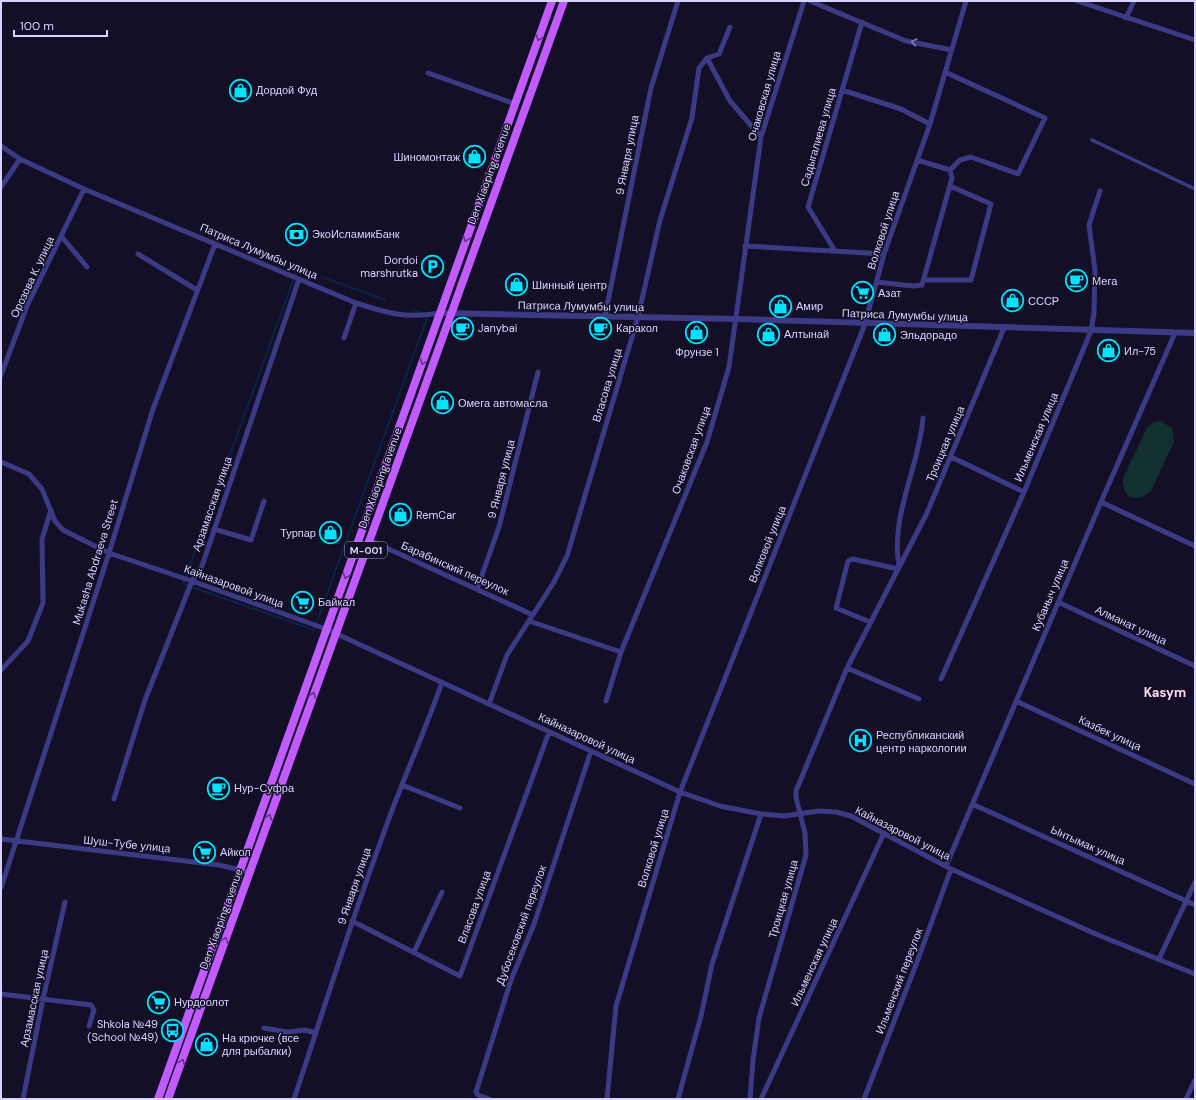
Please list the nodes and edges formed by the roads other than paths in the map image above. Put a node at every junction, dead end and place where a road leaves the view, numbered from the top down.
1 (552, 1) edge
2 (564, 1) edge
3 (678, 1) edge
4 (804, 1) edge
5 (810, 1) edge
6 (966, 1) edge
7 (1076, 1) edge
8 (1134, 1) edge
9 (1126, 18) junction
10 (862, 22) junction
11 (730, 27) dead end
12 (1195, 40) edge
13 (952, 50) junction
14 (707, 58) junction
15 (945, 72) junction
16 (428, 73) dead end
17 (842, 90) junction
18 (515, 104) junction
19 (930, 124) junction
20 (761, 138) junction
21 (1092, 140) dead end
22 (1, 146) edge
23 (20, 159) junction
24 (917, 160) junction
25 (950, 170) junction
26 (950, 186) junction
27 (1, 187) edge
28 (84, 189) junction
29 (1195, 189) edge
30 (1100, 191) dead end
31 (61, 236) junction
32 (215, 244) junction
33 (745, 246) junction
34 (835, 251) junction
35 (138, 254) dead end
36 (884, 254) junction
37 (87, 267) dead end
38 (299, 279) junction
39 (924, 280) junction
40 (877, 282) junction
41 (197, 290) junction
42 (356, 303) junction
43 (440, 313) junction
44 (450, 313) junction
45 (605, 316) junction
46 (638, 317) junction
47 (736, 318) junction
48 (865, 324) junction
49 (1004, 328) junction
50 (1091, 331) junction
51 (1175, 333) junction
52 (1195, 333) edge
53 (344, 338) dead end
54 (538, 372) dead end
55 (1, 375) edge
56 (923, 418) dead end
57 (951, 457) junction
58 (1, 462) edge
59 (386, 463) junction
60 (396, 467) junction
61 (1024, 492) junction
62 (264, 501) dead end
63 (1101, 502) junction
64 (51, 510) junction
65 (214, 529) junction
66 (369, 540) junction
67 (1195, 545) edge
68 (109, 553) junction
69 (899, 568) junction
70 (192, 581) junction
71 (477, 589) junction
72 (1058, 602) junction
73 (533, 614) junction
74 (529, 621) junction
75 (870, 622) junction
76 (326, 630) junction
77 (335, 633) junction
78 (621, 652) junction
79 (1195, 666) edge
80 (848, 668) junction
81 (1, 670) edge
82 (941, 679) dead end
83 (442, 682) junction
84 (919, 699) dead end
85 (1016, 700) junction
86 (606, 701) dead end
87 (489, 704) junction
88 (549, 732) junction
89 (591, 751) junction
90 (1195, 784) edge
91 (402, 785) junction
92 (680, 792) junction
93 (114, 799) dead end
94 (972, 804) junction
95 (460, 808) dead end
96 (761, 814) junction
97 (801, 814) junction
98 (884, 834) junction
99 (1, 840) edge
100 (16, 842) junction
101 (948, 868) junction
102 (239, 869) junction
103 (250, 872) junction
104 (1195, 882) edge
105 (1, 888) edge
106 (442, 892) dead end
107 (1186, 901) junction
108 (65, 902) dead end
109 (1195, 905) edge
110 (352, 922) junction
111 (414, 952) junction
112 (1159, 959) junction
113 (1195, 974) edge
114 (1, 994) edge
115 (43, 999) junction
116 (89, 1026) dead end
117 (264, 1028) dead end
118 (316, 1034) junction
119 (1195, 1080) edge
120 (23, 1099) edge
121 (158, 1099) edge
122 (168, 1099) edge
123 (294, 1099) edge
124 (489, 1099) edge
125 (607, 1099) edge
126 (678, 1099) edge
127 (750, 1099) edge
128 (761, 1099) edge
129 (864, 1099) edge
130 (1186, 1099) edge

1 -> 18 main road, Den Xiaoping avenue / M-001
2 - 44 main road, Den Xiaoping avenue / M-001
3 - 45 street, 9 Января улица
4 - 20 street, Очаковская улица
5 - 10 street
6 - 13 street, Волковой улица
7 - 9 street
8 - 9 street
9 - 12 street
13 -> 10 street
10 - 17 street, Садыгалиева улица
11 - 14 street, Власова улица
13 - 15 street, Волковой улица
14 - 20 street
14 - 46 street, Власова улица
15 - 19 street, Волковой улица
15 - 25 street
16 - 18 street
17 - 19 street
17 - 34 street, Садыгалиева улица
18 -> 43 main road, Den Xiaoping avenue / M-001
19 - 24 street, Волковой улица
20 - 33 street, Очаковская улица
21 - 29 street
22 - 23 street, Патриса Лумумбы улица
23 - 27 street
23 - 28 street, Патриса Лумумбы улица
24 - 25 street
24 - 36 street, Волковой улица
25 - 26 street
26 - 39 street
26 - 39 street
28 - 31 street, Орозова К. улица
28 - 32 street, Патриса Лумумбы улица
30 - 50 street, Ильменская улица
31 - 37 street
31 - 55 street, Орозова К. улица
32 - 38 street, Патриса Лумумбы улица
32 - 41 street, Mukasha Abdraeva Street
33 - 34 street
33 - 47 street, Очаковская улица
34 - 36 street
35 - 41 street
36 - 40 street, Волковой улица
38 - 42 street, Патриса Лумумбы улица
38 - 65 street, Арзамасская улица
39 - 40 street
40 - 48 street, Волковой улица
41 - 68 street, Mukasha Abdraeva Street
42 - 43 street, Патриса Лумумбы улица
42 - 53 street
43 - 44 street, Патриса Лумумбы улица
43 -> 59 main road, Den Xiaoping avenue / M-001
44 - 45 street, Патриса Лумумбы улица
44 - 60 main road, Den Xiaoping avenue / M-001
45 - 46 street, Патриса Лумумбы улица
46 - 47 street, Патриса Лумумбы улица
46 - 73 street, Власова улица
47 - 48 street, Патриса Лумумбы улица
47 - 78 street, Очаковская улица
48 - 49 street, Патриса Лумумбы улица
48 - 92 street, Волковой улица
49 - 50 street, Патриса Лумумбы улица
49 - 57 street, Троицкая улица
50 - 51 street, Патриса Лумумбы улица
50 - 61 street, Ильменская улица
51 - 52 street, Патриса Лумумбы улица
51 - 63 street, Кубаныч улица
54 - 71 street, 9 Января улица
56 - 69 street, Троицкая улица
57 - 61 street
57 - 69 street, Троицкая улица
58 - 64 street, Кайназаровой улица
59 - 60 main road
59 -> 76 main road, Den Xiaoping avenue / M-001
60 - 66 main road, Den Xiaoping avenue / M-001
61 - 82 street, Ильменская улица
62 - 65 street
63 - 67 street
63 - 72 street, Кубаныч улица
64 - 68 street, Кайназаровой улица
64 - 81 street
65 - 70 street, Арзамасская улица
66 - 71 street, Барабинский переулок
66 - 77 main road, Den Xiaoping avenue / M-001
68 - 70 street, Кайназаровой улица
68 - 100 street, Mukasha Abdraeva Street
69 - 75 street, Троицкая улица
69 - 75 street
70 - 76 street, Кайназаровой улица
70 - 93 street, Арзамасская улица
71 - 73 street, Барабинский переулок
72 - 79 street, Алманат улица
72 - 85 street, Кубаныч улица
73 - 74 street, Власова улица
74 - 78 street
74 - 87 street, Власова улица
75 - 80 street, Троицкая улица
76 - 77 street, Кайназаровой улица
76 - 102 main road, Den Xiaoping avenue / M-001
77 - 83 street, Кайназаровой улица
103 -> 77 main road, Den Xiaoping avenue / M-001
78 - 86 street, Очаковская улица
80 - 84 street
80 - 97 street, Троицкая улица
83 - 87 street, Кайназаровой улица
83 - 91 street, 9 Января улица
85 - 90 street, Казбек улица
85 - 94 street, Кубаныч улица
87 - 88 street, Кайназаровой улица
88 - 89 street, Кайназаровой улица
88 - 111 street, Власова улица
89 - 92 street, Кайназаровой улица
89 - 124 street, Дубосековский переулок
91 - 95 street
91 - 110 street, 9 Января улица
92 - 96 street, Кайназаровой улица
92 - 125 street, Волковой улица
94 - 101 street, Кубаныч улица
94 - 107 street, Ынтымак улица
96 - 97 street, Кайназаровой улица
96 - 126 street
97 - 98 street, Кайназаровой улица
97 - 127 street, Троицкая улица
98 - 101 street, Кайназаровой улица
98 - 128 street, Ильменская улица
99 - 100 street, Шуш-Тубе улица
100 - 102 street, Шуш-Тубе улица
100 - 105 street, Mukasha Abdraeva Street
101 - 112 street, Кайназаровой улица
101 - 129 street, Ильменский переулок
102 - 103 street, Шуш-Тубе улица
102 - 121 main road, Den Xiaoping avenue / M-001
122 -> 103 main road, Den Xiaoping avenue / M-001
104 - 107 street
106 - 111 street
107 - 109 street, Ынтымак улица
107 - 112 street
108 - 115 street, Арзамасская улица
110 - 111 street, Власова улица
110 - 118 street, 9 Января улица
112 - 113 street, Кайназаровой улица
114 - 115 street
115 - 116 street
115 - 120 street, Арзамасская улица
117 - 118 street
118 - 123 street, 9 Января улица
119 - 130 street

